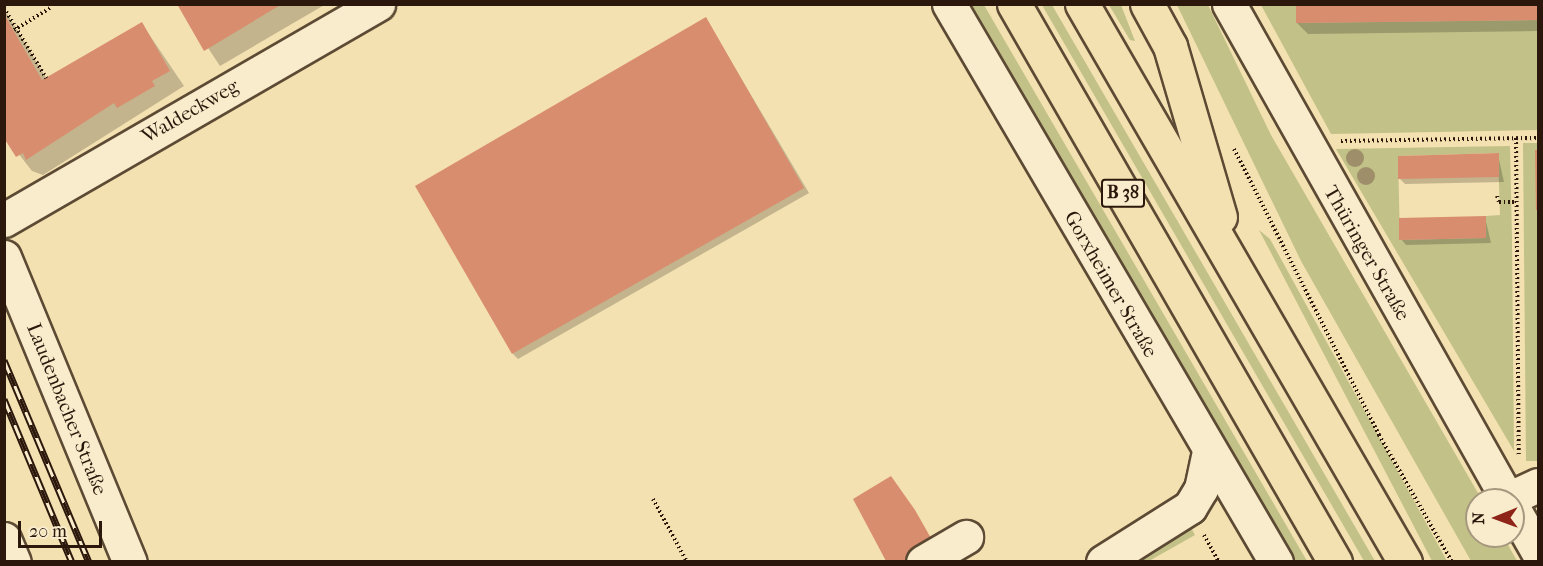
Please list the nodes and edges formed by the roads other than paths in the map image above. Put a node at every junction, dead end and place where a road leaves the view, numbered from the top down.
1 (378, 4) edge
2 (949, 4) edge
3 (1014, 4) edge
4 (1082, 4) edge
5 (1147, 4) edge
6 (1230, 4) edge
7 (4, 220) edge
8 (4, 257) edge
9 (1235, 268) junction
10 (1209, 450) junction
11 (1513, 488) edge
12 (1525, 515) edge
13 (966, 537) dead end
14 (4, 539) edge
15 (1537, 545) edge
16 (14, 561) edge
17 (130, 561) edge
18 (923, 561) edge
19 (1103, 561) edge
20 (1276, 561) edge
21 (1335, 561) edge
22 (1405, 561) edge

1 - 7 street, Waldeckweg
2 - 10 street, Gorxheimer Straße
3 - 21 highway, B 38
4 - 9 highway
5 - 9 highway
6 - 11 street, Thüringer Straße
8 - 17 street, Laudenbacher Straße
9 - 22 highway
10 - 19 street
10 - 20 street, Gorxheimer Straße
12 - 15 street, Thüringer Straße
13 - 18 street
14 - 16 street

